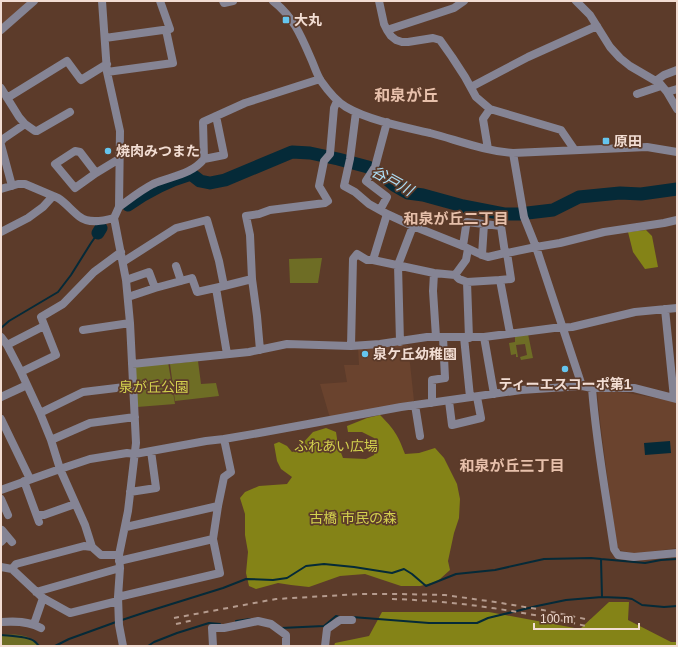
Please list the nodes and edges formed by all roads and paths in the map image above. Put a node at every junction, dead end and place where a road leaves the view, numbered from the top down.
1 (34, 1) edge
2 (102, 1) edge
3 (160, 1) edge
4 (223, 1) edge
5 (233, 1) edge
6 (273, 1) edge
7 (380, 1) edge
8 (464, 1) edge
9 (576, 1) edge
10 (597, 26) junction
11 (1, 30) edge
12 (166, 30) junction
13 (386, 30) junction
14 (105, 38) junction
15 (107, 68) junction
16 (677, 70) edge
17 (320, 79) junction
18 (662, 86) junction
19 (471, 87) junction
20 (1, 88) edge
21 (677, 90) edge
22 (637, 94) dead end
23 (7, 98) junction
24 (337, 101) junction
25 (490, 109) junction
26 (677, 109) edge
27 (70, 112) dead end
28 (356, 112) junction
29 (216, 116) junction
30 (387, 122) junction
31 (25, 124) junction
32 (1, 142) edge
33 (1, 149) edge
34 (488, 149) junction
35 (574, 149) junction
36 (677, 152) edge
37 (513, 153) junction
38 (119, 159) junction
39 (204, 159) junction
40 (96, 173) junction
41 (12, 186) junction
42 (1, 189) edge
43 (53, 196) junction
44 (118, 207) junction
45 (383, 212) junction
46 (114, 218) junction
47 (677, 220) edge
48 (484, 224) junction
49 (413, 226) junction
50 (1, 232) edge
51 (536, 247) junction
52 (466, 248) junction
53 (121, 252) junction
54 (506, 253) junction
55 (482, 256) junction
56 (372, 260) junction
57 (123, 262) junction
58 (398, 265) junction
59 (176, 266) dead end
60 (434, 273) junction
61 (456, 275) junction
62 (252, 279) junction
63 (126, 280) junction
64 (500, 280) junction
65 (181, 281) junction
66 (467, 282) junction
67 (220, 287) junction
68 (154, 288) junction
69 (128, 297) junction
70 (677, 308) edge
71 (665, 309) junction
72 (130, 323) junction
73 (44, 326) junction
74 (562, 328) junction
75 (83, 330) dead end
76 (510, 333) junction
77 (1, 336) edge
78 (440, 337) junction
79 (467, 337) junction
80 (484, 337) junction
81 (400, 342) junction
82 (7, 345) junction
83 (351, 346) junction
84 (260, 350) junction
85 (227, 354) junction
86 (132, 364) junction
87 (21, 372) junction
88 (27, 385) junction
89 (133, 386) junction
90 (582, 386) junction
91 (592, 388) junction
92 (494, 394) junction
93 (1, 397) edge
94 (473, 397) junction
95 (675, 399) edge
96 (449, 401) junction
97 (432, 403) junction
98 (415, 405) junction
99 (40, 413) junction
100 (135, 417) junction
101 (1, 419) edge
102 (420, 436) dead end
103 (224, 439) junction
104 (51, 440) junction
105 (151, 451) junction
106 (135, 454) junction
107 (60, 469) junction
108 (27, 480) junction
109 (1, 490) edge
110 (130, 492) junction
111 (1, 498) edge
112 (75, 504) junction
113 (218, 506) junction
114 (8, 515) dead end
115 (126, 527) junction
116 (213, 539) junction
117 (92, 547) junction
118 (677, 552) edge
119 (119, 561) junction
120 (1, 567) edge
121 (12, 569) junction
122 (36, 592) junction
123 (43, 598) junction
124 (118, 599) junction
125 (352, 620) dead end
126 (1, 622) edge
127 (123, 646) edge
128 (213, 646) edge
129 (286, 646) edge
130 (325, 646) edge

1 - 11 street
2 - 14 street
3 - 12 street
4 - 5 street
6 - 17 street
7 - 13 street
8 - 13 street
9 - 10 street
10 - 18 street
10 - 19 street
12 - 14 street
12 - 15 street
13 - 19 street
14 - 15 street
15 - 23 street
15 - 38 street
16 - 18 street
17 - 24 street
17 - 29 street
18 - 21 street
18 - 22 street
18 - 26 street
19 - 25 street
20 - 23 street
23 - 31 street
24 - 28 street
24 - 62 street
25 - 34 street
25 - 35 street
27 - 31 street
28 - 30 street
28 - 45 street
29 - 39 street
29 - 39 street
30 - 34 street
30 - 45 street
31 - 32 street
33 - 41 street
34 - 37 street
35 - 36 street
35 - 37 street
37 - 51 street
38 - 40 street
38 - 44 street
39 - 44 street
40 - 40 street
41 - 42 street
41 - 43 street
43 - 46 street
43 - 50 street
44 - 46 street
45 - 49 street
45 - 56 street
46 - 53 street
47 - 51 street
48 - 52 street
48 - 54 street
48 - 55 street
49 - 52 street
49 - 58 street
51 - 54 street
51 - 74 street
52 - 55 street
52 - 61 street
53 - 57 street
53 - 73 street
54 - 55 street
54 - 64 street
56 - 58 street
56 - 83 street
57 - 63 street
57 - 67 street
58 - 60 street
58 - 81 street
59 - 65 street
60 - 61 street
60 - 78 street
61 - 66 street
62 - 67 street
62 - 84 street
63 - 68 street
63 - 69 street
64 - 66 street
64 - 76 street
65 - 67 street
65 - 68 street
66 - 79 street
67 - 85 street
68 - 69 street
69 - 72 street
70 - 71 street
71 - 74 street
71 - 95 street
72 - 75 street
72 - 86 street
73 - 82 street
73 - 87 street
74 - 76 street
74 - 90 street
76 - 80 street
77 - 82 street
78 - 79 street
78 - 81 street
78 - 97 street
79 - 80 street
79 - 94 street
80 - 92 street
81 - 83 street
82 - 87 street
83 - 84 street
84 - 85 street
85 - 86 street
86 - 89 street
87 - 88 street
88 - 93 street
88 - 99 street
89 - 99 street
89 - 100 street
90 - 91 street
90 - 92 street
91 - 95 street
91 - 118 street
92 - 94 street
94 - 96 street
94 - 96 street
96 - 97 street
97 - 98 street
98 - 102 street
98 - 103 street
99 - 104 street
100 - 104 street
100 - 106 street
101 - 108 street
103 - 105 street
103 - 113 street
104 - 107 street
105 - 106 street
105 - 110 street
106 - 107 street
106 - 110 street
107 - 108 street
107 - 112 street
108 - 109 street
108 - 112 street
110 - 115 street
111 - 114 street
112 - 117 street
113 - 115 street
113 - 116 street
115 - 119 street
116 - 119 street
116 - 124 street
117 - 119 street
117 - 121 street
119 - 122 street
119 - 124 street
120 - 121 street
121 - 122 street
122 - 123 street
123 - 124 street
123 - 126 street
124 - 127 street
125 - 130 street
128 - 129 street

